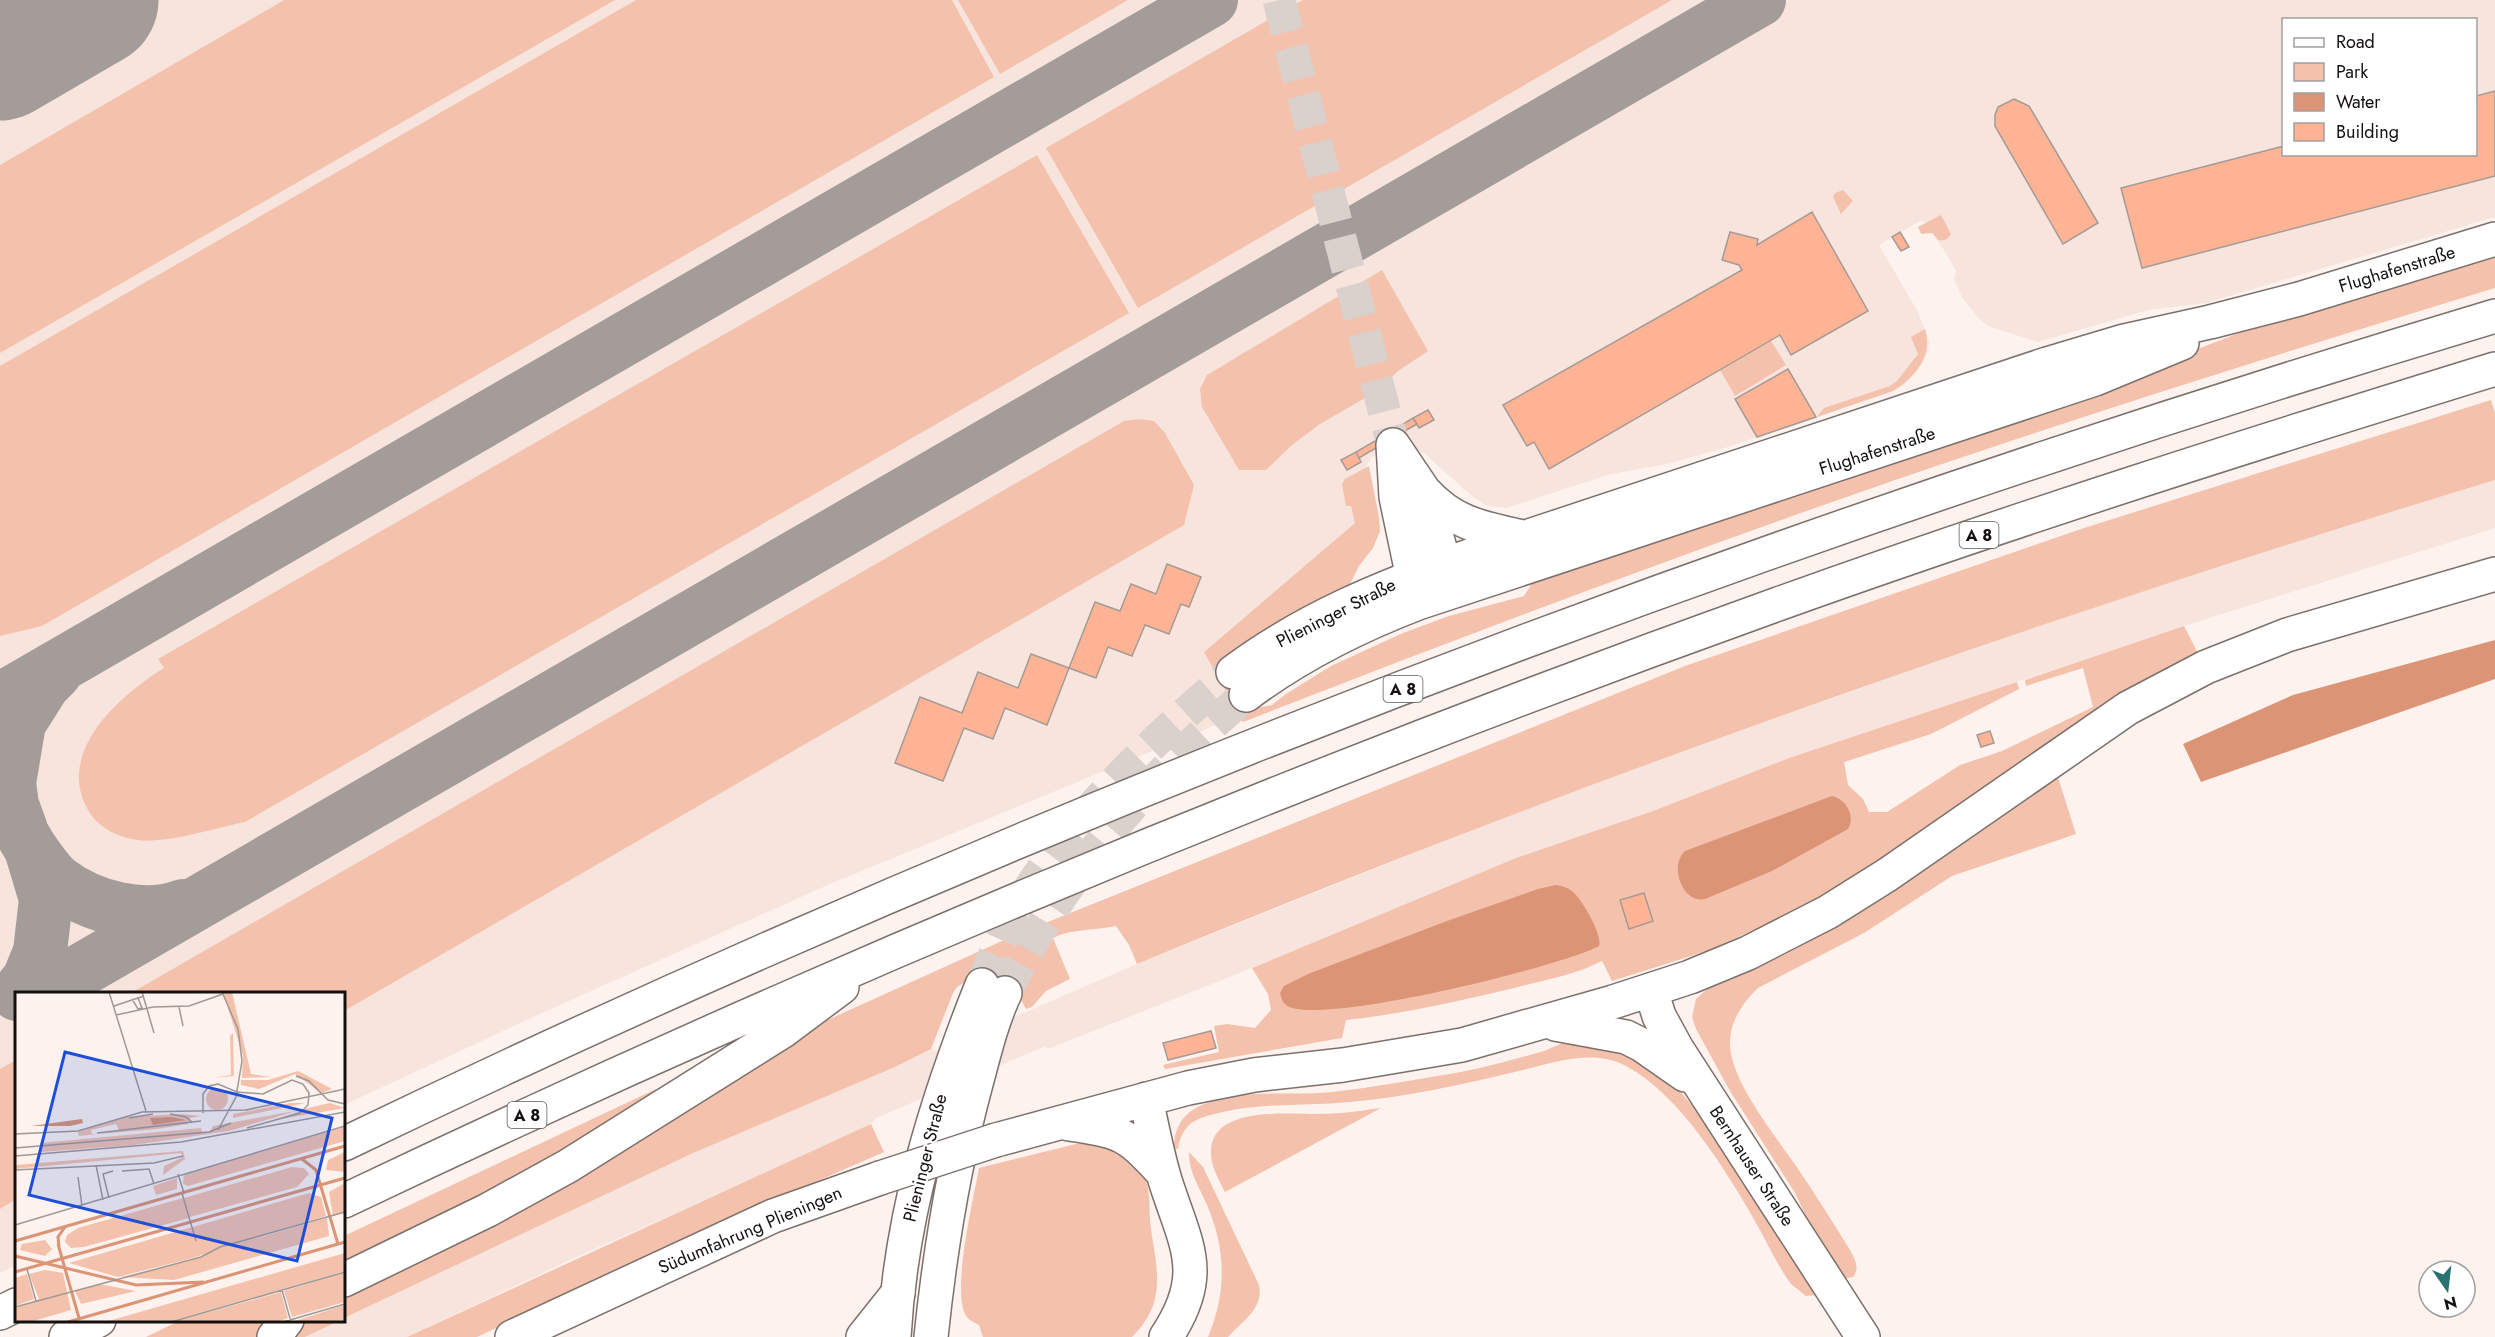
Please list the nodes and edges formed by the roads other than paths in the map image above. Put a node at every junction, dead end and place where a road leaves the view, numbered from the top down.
1 (2495, 239) edge
2 (2299, 299) junction
3 (2495, 316) edge
4 (2495, 369) edge
5 (1424, 491) junction
6 (1524, 537) junction
7 (2495, 574) edge
8 (1448, 578) junction
9 (1415, 590) junction
10 (1240, 684) tunnel mouth
11 (887, 954) junction
12 (1651, 990) junction
13 (1544, 1022) junction
14 (1701, 1086) junction
15 (1146, 1099) junction
16 (1058, 1123) junction
17 (345, 1144) edge
18 (1163, 1173) junction
19 (345, 1201) edge
20 (345, 1280) edge
21 (898, 1293) junction
22 (15, 1306) edge
23 (0, 1313) edge
24 (95, 1322) edge
25 (285, 1322) edge
26 (66, 1337) edge
27 (274, 1337) edge
28 (512, 1337) edge
29 (863, 1337) edge
30 (894, 1337) edge
31 (931, 1337) edge
32 (1166, 1337) edge
33 (1863, 1337) edge

1 - 2 main road, Flughafenstraße
2 - 6 main road, Flughafenstraße
2 - 8 main road, Flughafenstraße
3 - 17 main road, A 8
4 - 11 main road, A 8
5 - 6 main road
5 - 8 main road
5 - 9 main road
6 - 8 main road, Flughafenstraße
7 - 12 main road, Südumfahrung Plieningen
8 - 9 main road, Plieninger Straße
9 - 10 main road, Plieninger Straße
11 - 19 main road, A 8
11 - 20 main road
12 - 13 main road, Südumfahrung Plieningen
12 - 14 main road, Bernhauser Straße
13 - 14 main road
13 - 15 main road, Südumfahrung Plieningen
14 - 33 main road, Bernhauser Straße
15 - 16 main road, Südumfahrung Plieningen
15 - 18 main road
16 - 18 main road
16 - 28 main road, Südumfahrung Plieningen, bridge
18 - 32 main road
21 - 29 main road
21 - 30 main road, Plieninger Straße
21 - 31 main road, Plieninger Straße
22 - 23 main road
24 - 26 main road
25 - 27 main road

